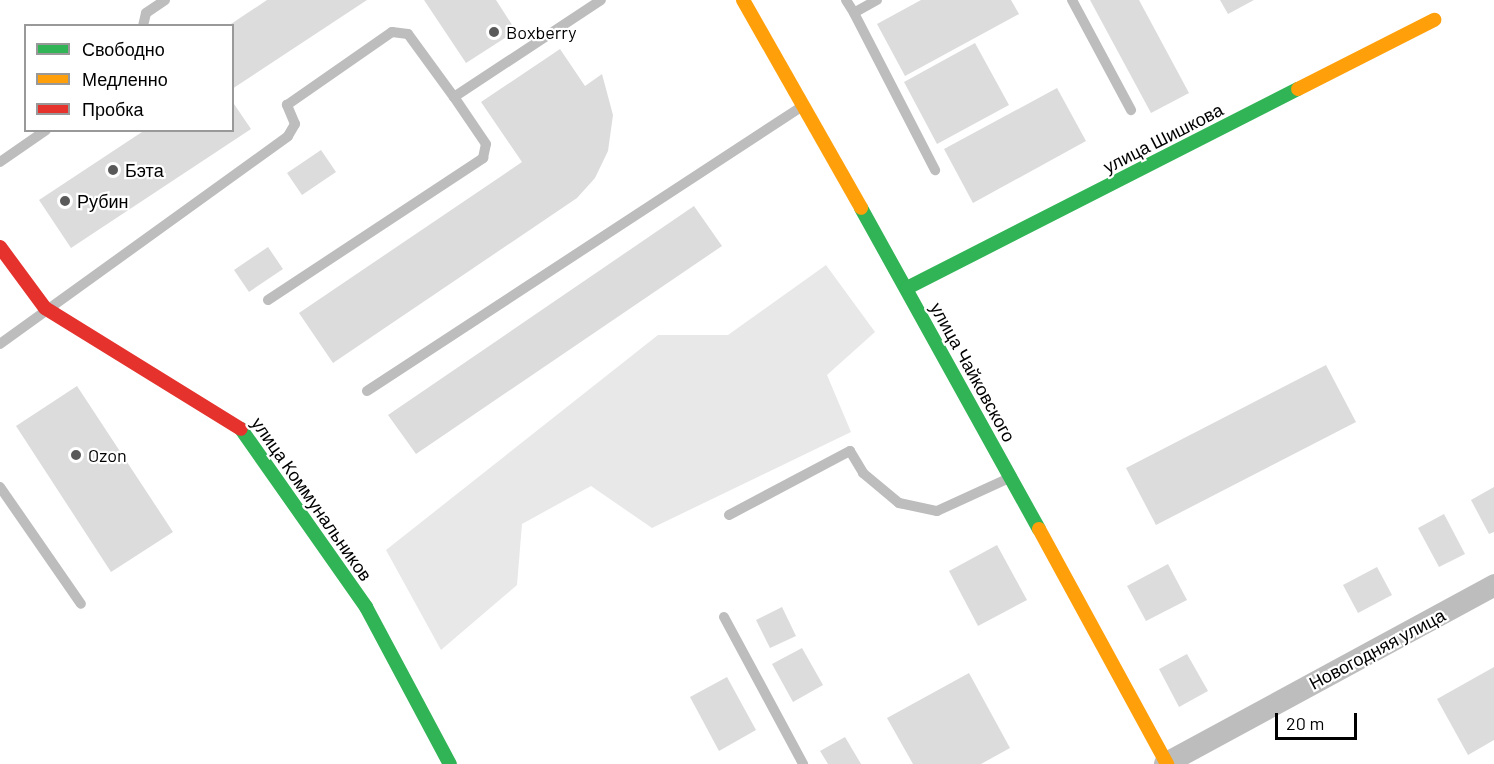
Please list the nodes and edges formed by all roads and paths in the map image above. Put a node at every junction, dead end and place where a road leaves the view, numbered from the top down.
1 (165, 0) edge
2 (601, 0) edge
3 (743, 0) edge
4 (846, 0) edge
5 (877, 0) edge
6 (1072, 0) edge
7 (854, 13) junction
8 (1434, 21) dead end
9 (143, 24) edge
10 (454, 97) junction
11 (803, 106) junction
12 (1131, 110) dead end
13 (43, 132) edge
14 (0, 162) edge
15 (935, 170) dead end
16 (0, 247) edge
17 (908, 288) junction
18 (268, 300) dead end
19 (45, 308) junction
20 (0, 344) edge
21 (367, 391) dead end
22 (1010, 478) junction
23 (0, 487) edge
24 (729, 515) dead end
25 (1494, 585) edge
26 (81, 604) dead end
27 (724, 617) dead end
28 (450, 764) edge
29 (803, 764) edge
30 (1166, 764) edge

1 - 9 lane
2 - 10 lane
3 - 11 street, улица Чайковского
4 - 7 lane
5 - 7 lane
6 - 12 lane
7 - 15 lane
8 - 17 street, улица Шишкова
10 - 18 lane
10 - 19 lane
11 - 17 street, улица Чайковского
11 - 21 lane
13 - 14 lane
16 - 19 street, улица Коммунальников
17 - 22 street, улица Чайковского
19 - 20 lane
19 - 28 street, улица Коммунальников
22 - 24 lane
22 - 30 street, улица Чайковского
23 - 26 lane
25 - 30 street, Новогодняя улица
27 - 29 lane

